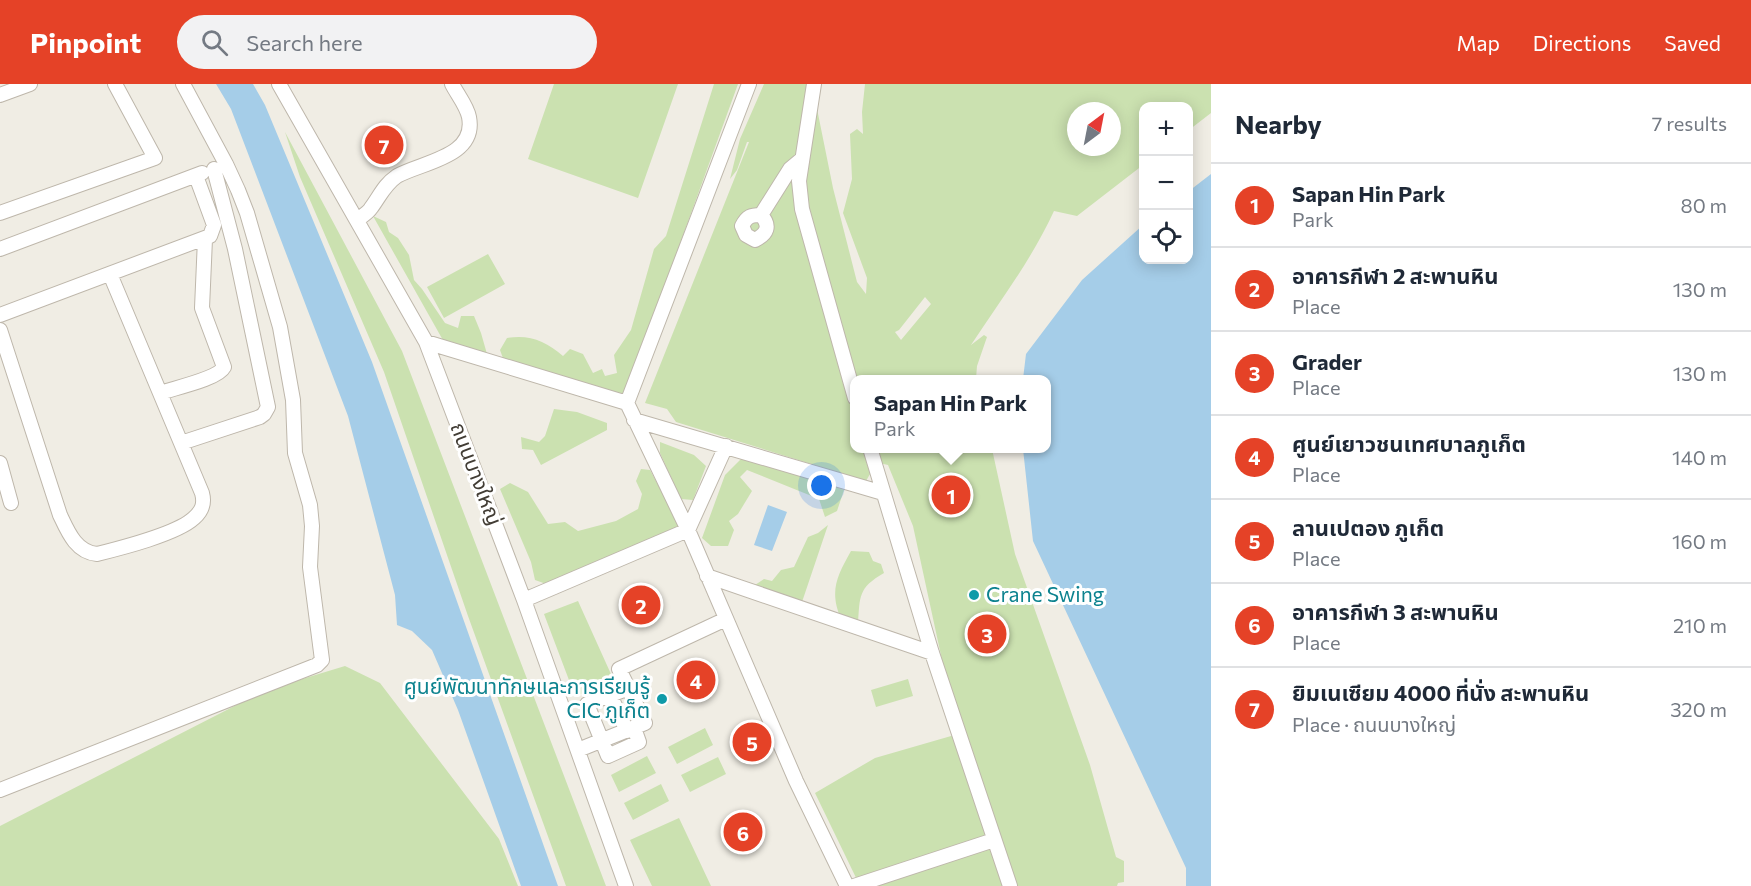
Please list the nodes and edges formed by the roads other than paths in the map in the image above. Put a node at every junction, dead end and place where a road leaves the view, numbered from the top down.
1 (30, 84) edge
2 (115, 84) edge
3 (183, 84) edge
4 (279, 84) edge
5 (452, 84) edge
6 (749, 84) edge
7 (814, 84) edge
8 (0, 95) edge
9 (802, 159) junction
10 (220, 167) junction
11 (196, 176) junction
12 (0, 213) edge
13 (761, 215) dead end
14 (357, 220) junction
15 (205, 239) junction
16 (0, 249) edge
17 (110, 274) junction
18 (0, 315) edge
19 (0, 330) edge
20 (426, 342) junction
21 (850, 380) edge
22 (160, 393) junction
23 (627, 403) junction
24 (634, 420) junction
25 (182, 443) junction
26 (726, 446) junction
27 (871, 453) edge
28 (1, 468) edge
29 (883, 493) junction
30 (11, 503) dead end
31 (688, 530) junction
32 (707, 576) junction
33 (524, 600) junction
34 (726, 619) junction
35 (932, 653) junction
36 (629, 688) junction
37 (610, 696) junction
38 (630, 729) junction
39 (602, 741) junction
40 (578, 750) junction
41 (0, 790) edge
42 (994, 840) junction
43 (626, 886) edge
44 (847, 886) edge
45 (854, 886) edge
46 (1010, 886) edge

1 - 8 street
2 - 12 street
3 - 10 street
4 - 14 street, ถนนบางใหญ่
5 - 14 street
6 - 23 street
7 - 9 street
9 - 13 street
9 - 21 street
10 - 11 street
10 - 25 street
10 - 41 street
11 - 15 street
11 - 16 street
14 - 20 street, ถนนบางใหญ่
15 - 17 street
15 - 22 street
17 - 18 street
17 - 22 street
19 - 25 street
20 - 23 street
20 - 33 street, ถนนบางใหญ่
22 - 25 street
23 - 24 street
24 - 26 street
24 - 31 street
26 - 29 street
26 - 31 street
27 - 29 street
28 - 30 street
29 - 35 street
31 - 32 street
31 - 33 street
32 - 34 street
32 - 35 street
33 - 40 street, ถนนบางใหญ่
34 - 36 street
34 - 44 street
35 - 42 street
36 - 37 street
36 - 38 street
37 - 38 street
37 - 39 street
38 - 39 street
39 - 40 street
40 - 43 street, ถนนบางใหญ่
42 - 45 street
42 - 46 street

